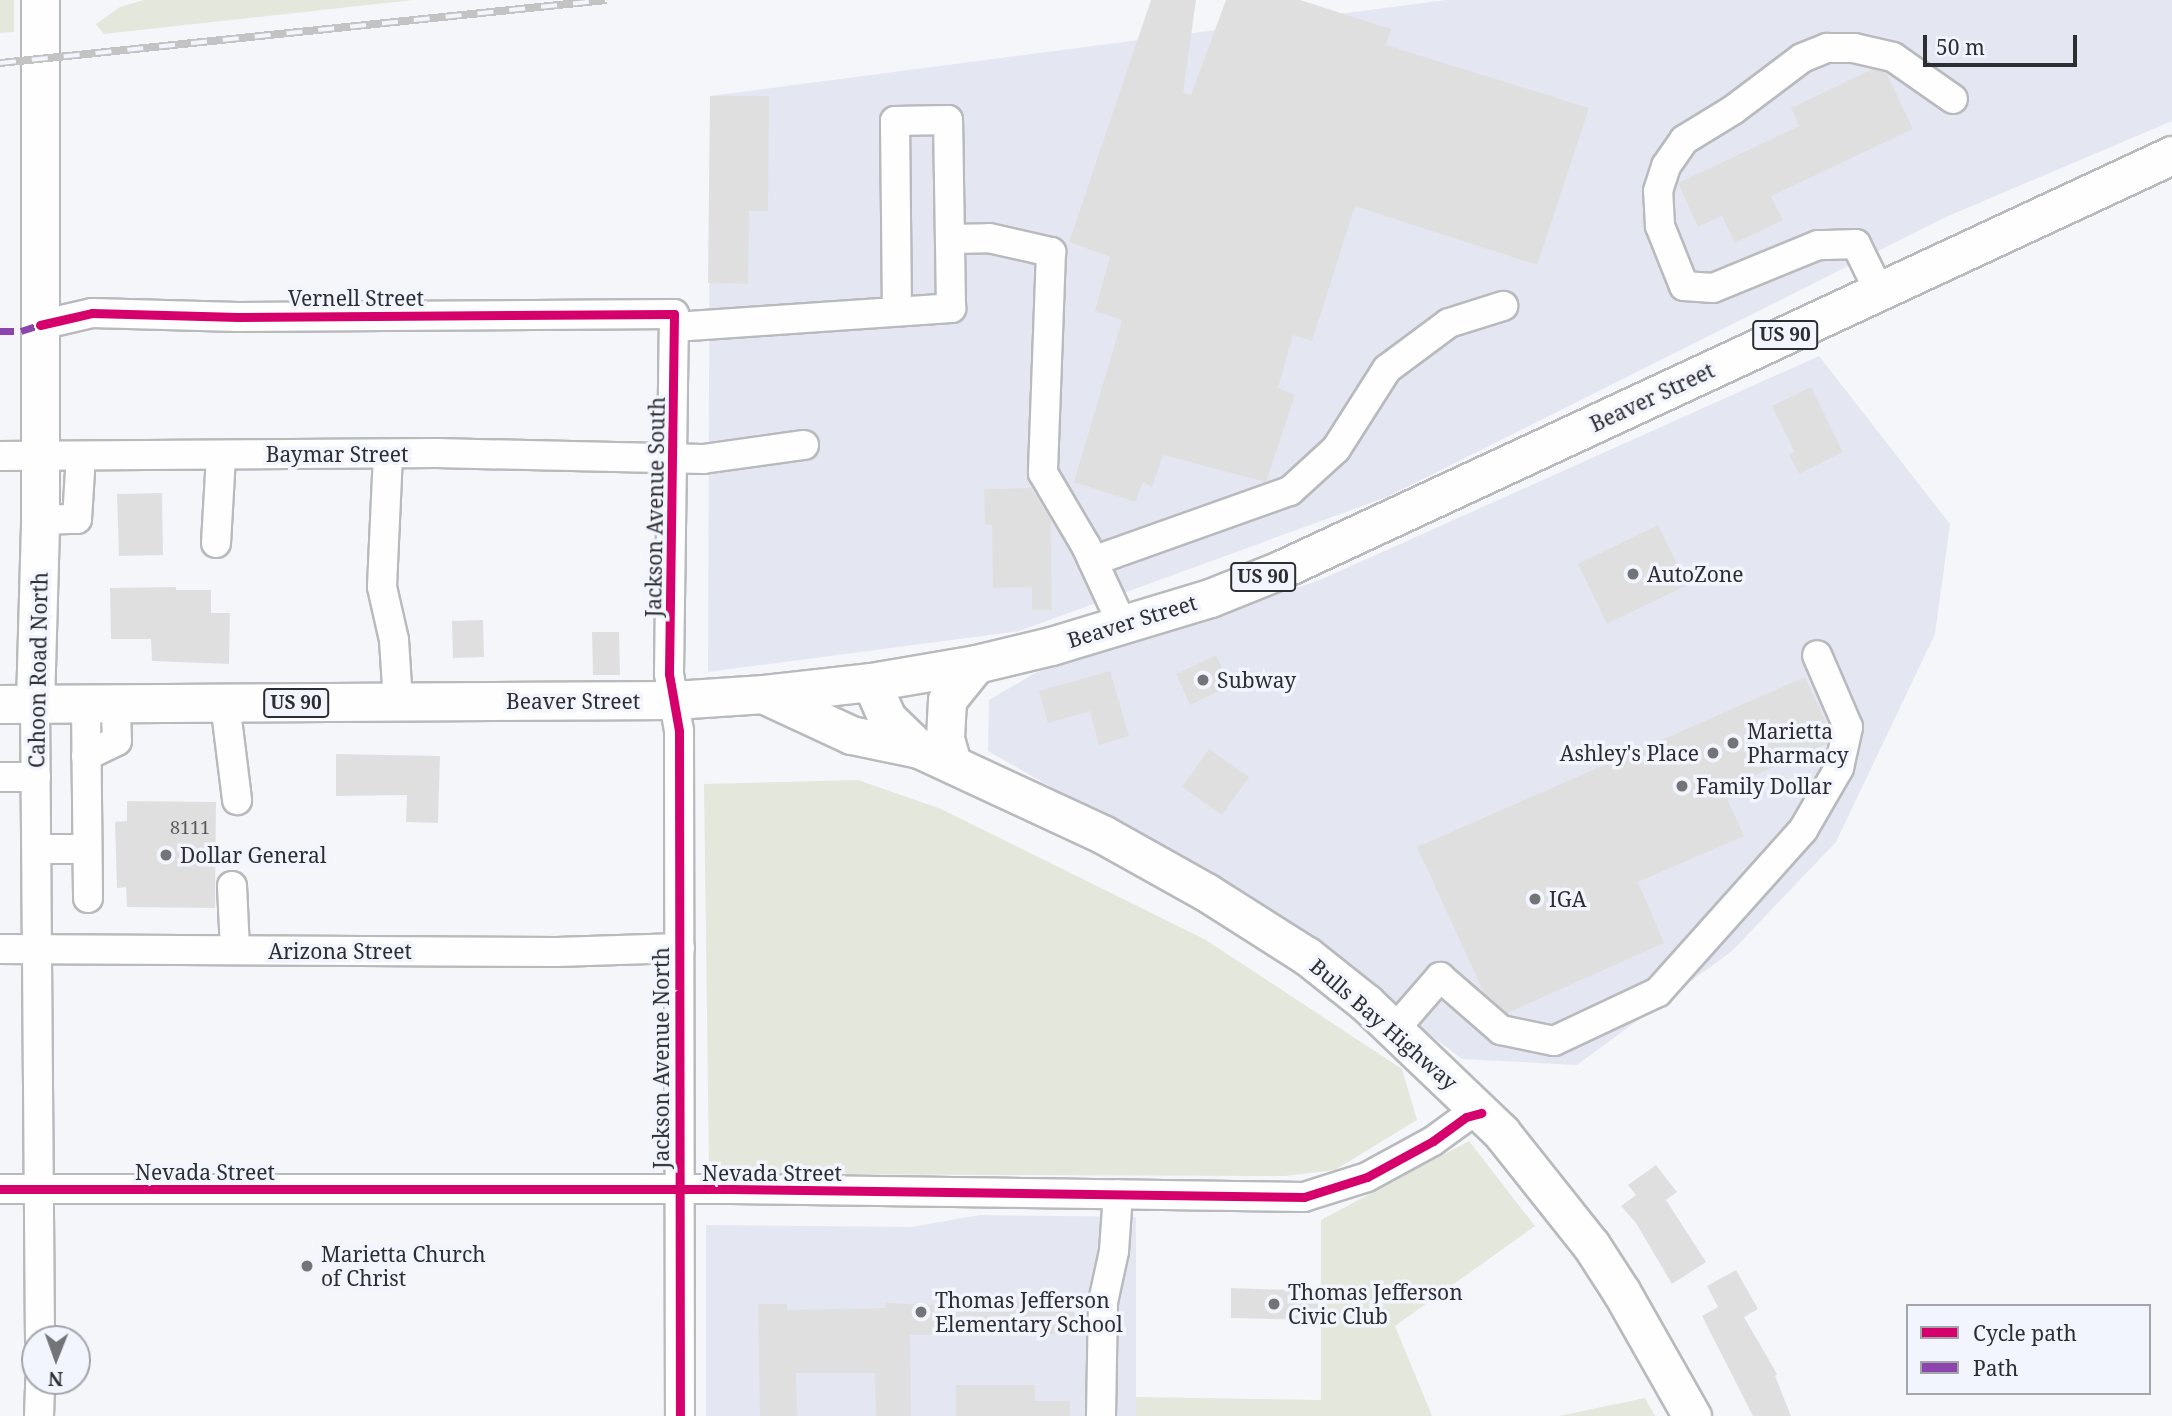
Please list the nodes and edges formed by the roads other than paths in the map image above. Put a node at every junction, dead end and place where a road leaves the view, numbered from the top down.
1 (40, 0) edge
2 (1953, 99) dead end
3 (2172, 155) edge
4 (950, 239) junction
5 (1879, 291) junction
6 (1503, 306) dead end
7 (897, 311) junction
8 (674, 320) junction
9 (40, 325) junction
10 (804, 445) dead end
11 (388, 454) junction
12 (221, 455) junction
13 (0, 456) edge
14 (39, 456) junction
15 (81, 456) junction
16 (674, 456) junction
17 (40, 520) junction
18 (216, 543) dead end
19 (1093, 561) junction
20 (1123, 626) junction
21 (1817, 655) dead end
22 (976, 664) junction
23 (871, 682) junction
24 (764, 694) junction
25 (674, 700) junction
26 (398, 702) junction
27 (225, 703) junction
28 (17, 704) edge
29 (101, 704) junction
30 (935, 756) junction
31 (0, 777) edge
32 (36, 777) junction
33 (237, 800) dead end
34 (37, 849) junction
35 (87, 849) junction
36 (232, 886) dead end
37 (88, 898) dead end
38 (680, 948) junction
39 (0, 949) edge
40 (39, 950) junction
41 (235, 950) junction
42 (1395, 1029) junction
43 (1481, 1113) junction
44 (0, 1189) edge
45 (40, 1189) junction
46 (678, 1190) junction
47 (1118, 1194) junction
48 (40, 1325) edge
49 (40, 1395) edge
50 (39, 1416) edge
51 (680, 1416) edge
52 (1101, 1416) edge
53 (1692, 1416) edge

1 - 9 main road, Cahoon Road North
2 - 5 street
3 - 5 main road, Beaver Street / US 90
4 - 7 street, Vernell Street
4 - 7 street
4 - 19 street
5 - 20 main road, Beaver Street / US 90
6 - 19 street
7 - 8 street, Vernell Street
8 - 9 street, Vernell Street
8 - 16 street, Jackson Avenue South
9 - 14 main road, Cahoon Road North
10 - 16 street, Baymar Street
11 - 12 street, Baymar Street
11 - 16 street, Baymar Street
11 - 26 street
12 - 15 street, Baymar Street
12 - 18 street
13 - 14 street, Baymar Street
14 - 15 street, Baymar Street
14 - 17 main road, Cahoon Road North
15 - 17 street
16 - 25 street, Jackson Avenue South
17 - 28 main road, Cahoon Road North
19 - 20 street
20 - 22 main road, Beaver Street / US 90
21 - 42 street
22 - 23 main road, Beaver Street / US 90
22 - 30 main road
23 - 24 main road, Beaver Street / US 90
23 - 30 main road, Bulls Bay Highway
24 - 25 main road, Beaver Street / US 90
24 - 30 main road
25 - 26 main road, Beaver Street / US 90
25 - 38 street, Jackson Avenue North
26 - 27 main road, Beaver Street / US 90
27 - 29 main road, Beaver Street / US 90
27 - 33 street
28 - 29 main road, Beaver Street / US 90
28 - 32 street, Cahoon Road North
29 - 35 street
30 - 42 main road, Bulls Bay Highway
31 - 32 street
32 - 34 street, Cahoon Road North
34 - 35 street
34 - 40 street, Cahoon Road North
35 - 37 street
36 - 41 street
38 - 41 street, Arizona Street
38 - 46 street, Jackson Avenue North
39 - 40 street, Arizona Street
40 - 41 street, Arizona Street
40 - 45 street, Cahoon Road North
42 - 43 main road, Bulls Bay Highway
43 - 47 street, Nevada Street
43 - 53 main road, Bulls Bay Highway
44 - 45 street, Nevada Street
45 - 46 street, Nevada Street
45 - 48 street, Cahoon Road North
46 - 47 street, Nevada Street
46 - 51 street, Jackson Avenue North
47 - 52 street
49 - 50 street

